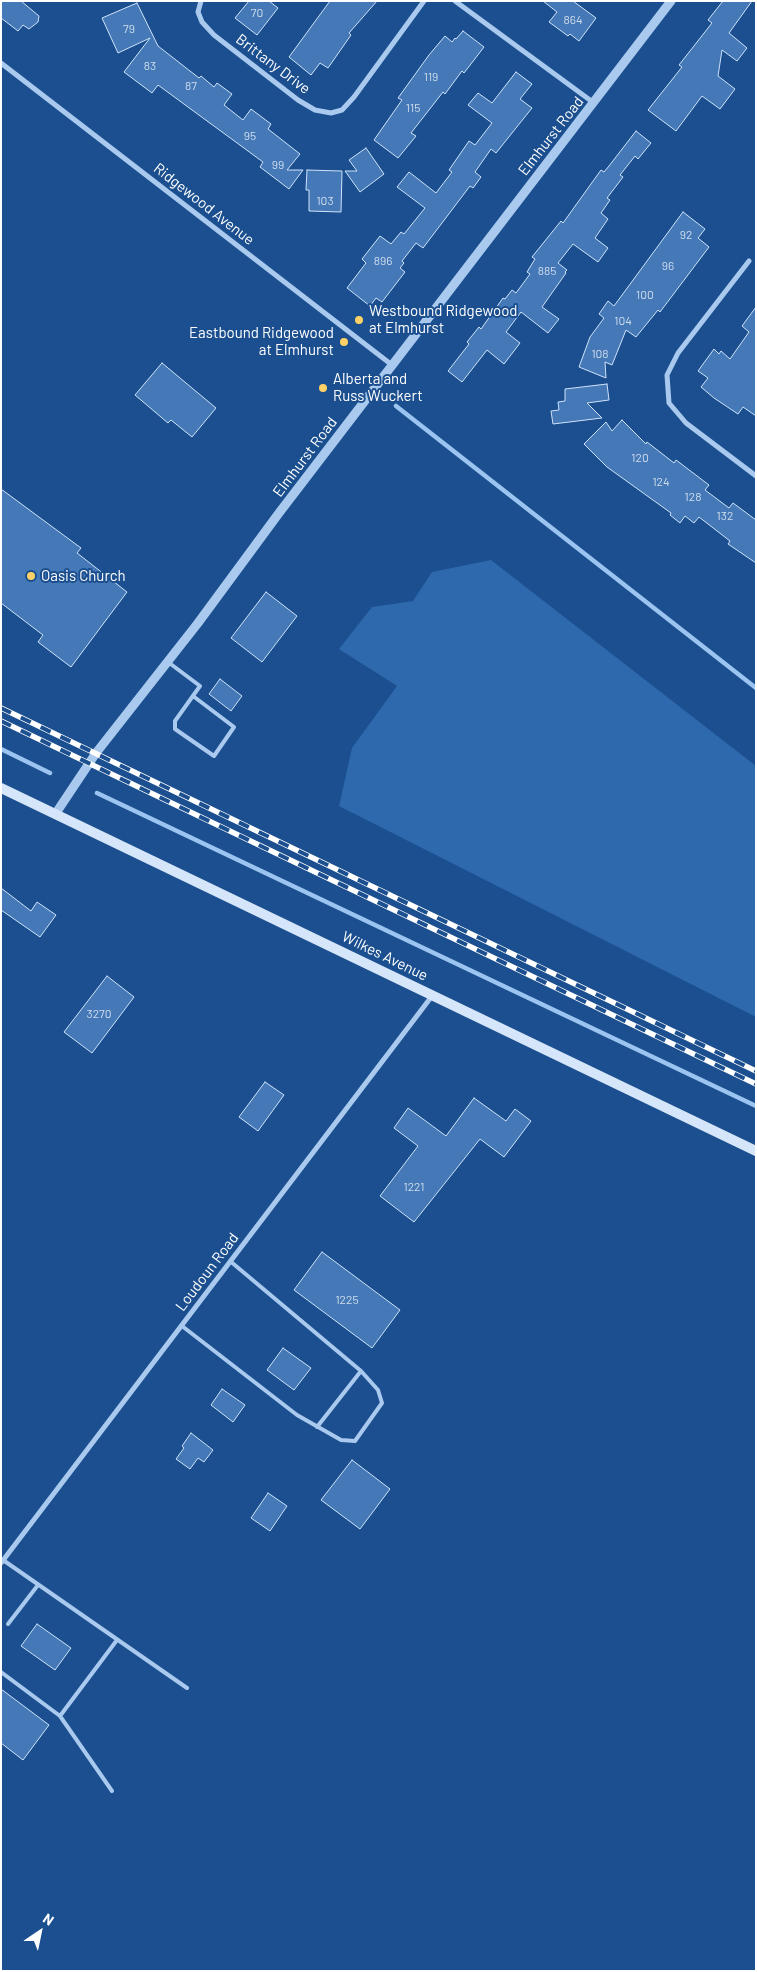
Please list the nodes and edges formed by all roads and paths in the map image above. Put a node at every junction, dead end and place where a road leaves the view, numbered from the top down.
1 (201, 1) edge
2 (424, 1) edge
3 (455, 1) edge
4 (671, 1) edge
5 (1, 63) edge
6 (594, 102) junction
7 (749, 261) dead end
8 (392, 365) junction
9 (756, 476) edge
10 (168, 662) junction
11 (193, 696) junction
12 (1, 788) edge
13 (56, 813) junction
14 (432, 995) junction
15 (756, 1151) edge
16 (230, 1261) junction
17 (182, 1326) junction
18 (360, 1371) junction
19 (317, 1427) junction
20 (2, 1562) edge
21 (38, 1585) junction
22 (8, 1624) dead end
23 (117, 1640) junction
24 (1, 1672) edge
25 (187, 1688) dead end
26 (60, 1716) junction
27 (112, 1792) dead end

1 - 2 street, Brittany Drive
3 - 6 street
4 - 6 street, Elmhurst Road
5 - 8 street, Ridgewood Avenue
6 - 8 street, Elmhurst Road
7 - 9 street
8 - 10 street, Elmhurst Road
10 - 11 lane
10 - 13 street, Elmhurst Road
11 - 11 lane
12 - 13 main road, Wilkes Avenue
13 - 14 main road, Wilkes Avenue
14 - 15 main road, Wilkes Avenue
14 - 16 street, Loudoun Road
16 - 17 street, Loudoun Road
16 - 18 lane
17 - 19 lane
17 - 20 street, Loudoun Road
18 - 19 lane
18 - 19 lane
20 - 21 lane
21 - 22 lane
21 - 23 lane
23 - 25 lane
23 - 26 lane
24 - 26 lane
26 - 27 lane

